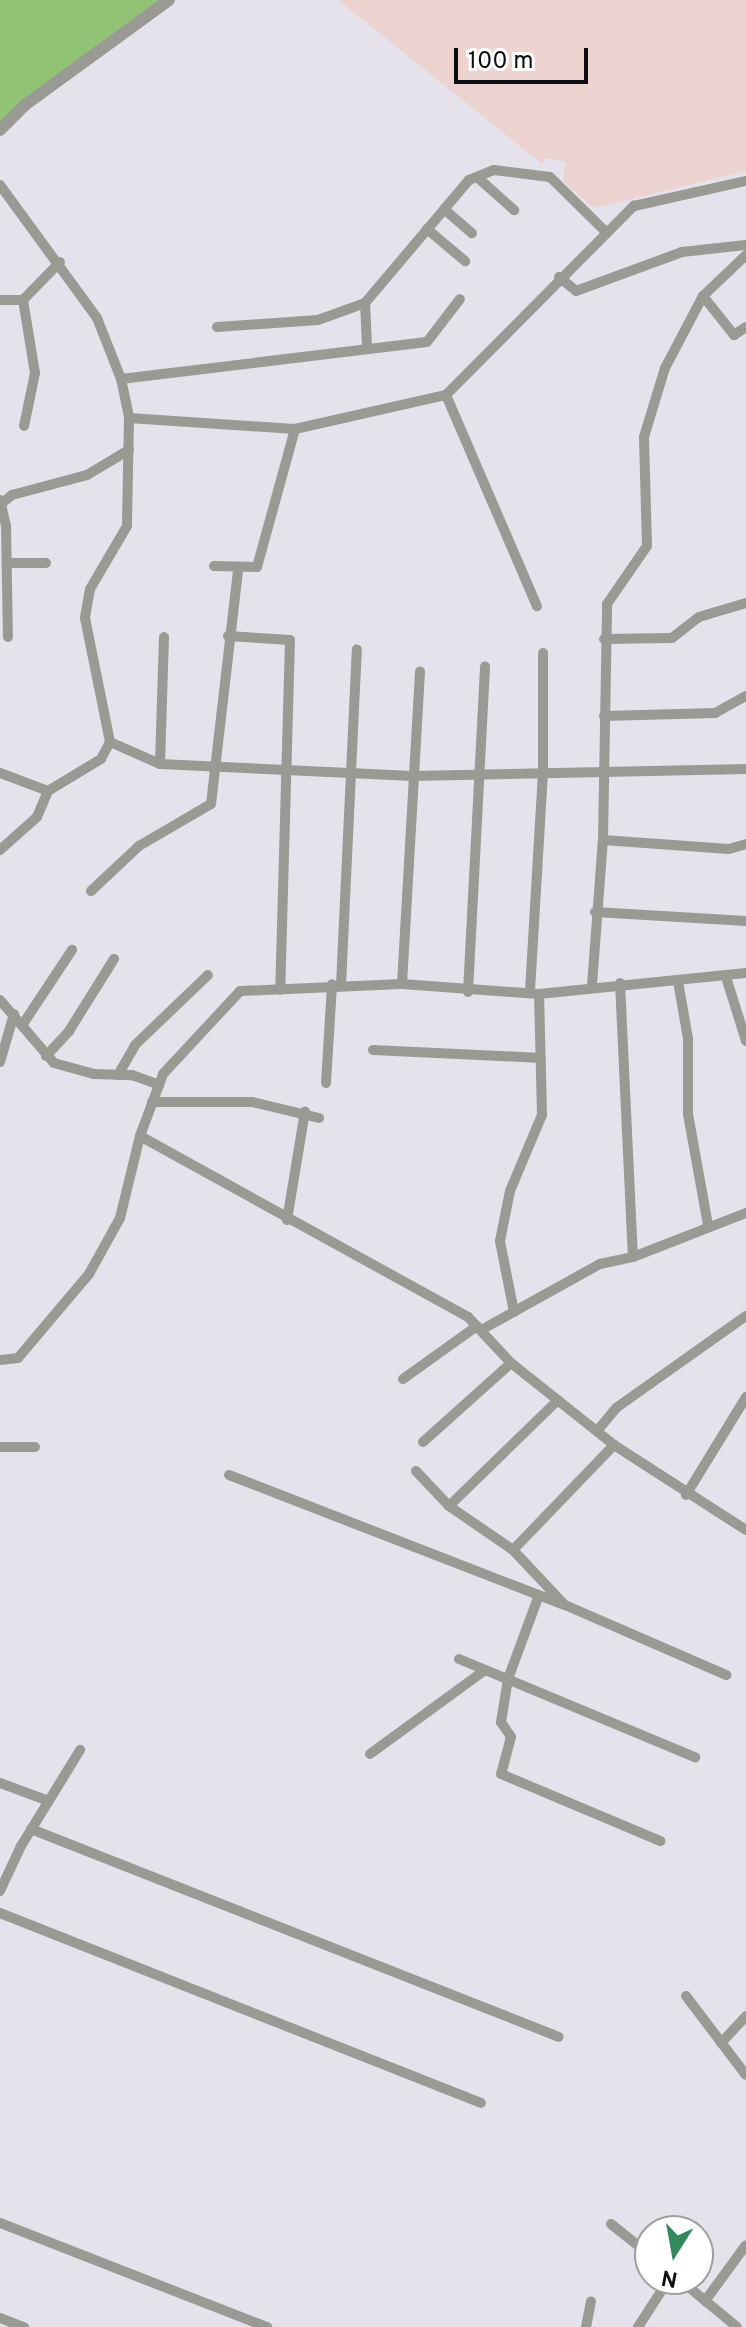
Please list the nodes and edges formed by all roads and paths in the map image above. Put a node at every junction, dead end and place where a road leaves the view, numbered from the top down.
1 (169, 0) edge
2 (0, 130) edge
3 (477, 177) junction
4 (746, 181) edge
5 (0, 185) edge
6 (444, 209) junction
7 (514, 210) dead end
8 (427, 229) junction
9 (605, 231) junction
10 (472, 233) dead end
11 (746, 245) edge
12 (746, 255) edge
13 (465, 261) dead end
14 (60, 262) junction
15 (559, 277) junction
16 (703, 296) junction
17 (460, 299) dead end
18 (0, 300) edge
19 (23, 300) junction
20 (365, 303) junction
21 (217, 327) dead end
22 (746, 327) edge
23 (367, 346) junction
24 (121, 379) junction
25 (446, 395) junction
26 (129, 418) junction
27 (24, 426) dead end
28 (295, 429) junction
29 (129, 450) junction
30 (1, 503) edge
31 (7, 563) junction
32 (46, 563) dead end
33 (214, 566) dead end
34 (238, 570) junction
35 (746, 603) edge
36 (537, 606) dead end
37 (228, 636) junction
38 (8, 637) dead end
39 (164, 637) dead end
40 (604, 639) junction
41 (357, 649) dead end
42 (543, 653) dead end
43 (485, 666) dead end
44 (420, 672) dead end
45 (746, 696) edge
46 (604, 716) junction
47 (110, 742) junction
48 (160, 764) junction
49 (215, 766) junction
50 (287, 768) junction
51 (746, 769) edge
52 (351, 771) junction
53 (0, 773) edge
54 (543, 773) junction
55 (604, 773) junction
56 (413, 776) junction
57 (479, 776) junction
58 (48, 791) junction
59 (603, 840) junction
60 (746, 844) edge
61 (0, 850) edge
62 (91, 891) dead end
63 (595, 912) junction
64 (746, 921) edge
65 (72, 950) dead end
66 (114, 959) dead end
67 (746, 973) edge
68 (208, 975) dead end
69 (726, 977) junction
70 (678, 981) junction
71 (620, 983) junction
72 (402, 984) junction
73 (336, 985) junction
74 (592, 985) junction
75 (280, 990) junction
76 (468, 992) junction
77 (534, 993) junction
78 (0, 1000) edge
79 (14, 1014) junction
80 (23, 1024) junction
81 (746, 1041) edge
82 (373, 1050) dead end
83 (46, 1056) junction
84 (541, 1058) junction
85 (0, 1062) edge
86 (118, 1075) junction
87 (326, 1083) dead end
88 (159, 1085) junction
89 (152, 1102) junction
90 (305, 1111) junction
91 (319, 1118) dead end
92 (140, 1136) junction
93 (746, 1213) edge
94 (287, 1220) junction
95 (708, 1225) junction
96 (633, 1257) junction
97 (514, 1312) junction
98 (746, 1316) edge
99 (480, 1328) junction
100 (0, 1360) edge
101 (511, 1363) junction
102 (403, 1379) dead end
103 (746, 1397) edge
104 (558, 1400) junction
105 (597, 1431) junction
106 (423, 1442) dead end
107 (614, 1445) junction
108 (0, 1447) edge
109 (35, 1447) dead end
110 (416, 1471) dead end
111 (229, 1475) dead end
112 (686, 1495) junction
113 (449, 1506) junction
114 (746, 1530) edge
115 (513, 1550) junction
116 (539, 1595) junction
117 (565, 1605) junction
118 (459, 1659) dead end
119 (485, 1670) junction
120 (726, 1675) dead end
121 (508, 1679) junction
122 (80, 1750) dead end
123 (370, 1754) dead end
124 (695, 1757) dead end
125 (0, 1783) edge
126 (49, 1801) junction
127 (31, 1829) junction
128 (660, 1841) dead end
129 (0, 1891) edge
130 (0, 1913) edge
131 (686, 1996) dead end
132 (746, 2016) edge
133 (559, 2037) dead end
134 (721, 2043) junction
135 (746, 2075) edge
136 (481, 2103) dead end
137 (0, 2223) edge
138 (611, 2224) dead end
139 (634, 2242) edge
140 (746, 2245) edge
141 (659, 2295) edge
142 (698, 2295) edge
143 (591, 2301) dead end
144 (705, 2301) junction
145 (0, 2318) edge
146 (731, 2325) edge
147 (24, 2327) edge
148 (267, 2327) edge
149 (586, 2327) edge
150 (638, 2327) edge

1 - 2 street
3 - 6 street
3 - 7 street
3 - 9 street
4 - 9 street
5 - 14 street
6 - 8 street
6 - 10 street
8 - 13 street
8 - 20 street
9 - 15 street
11 - 15 street
12 - 16 street
14 - 19 street
14 - 24 street
15 - 25 street
16 - 22 street
16 - 40 street
17 - 23 street
18 - 19 street
19 - 27 street
20 - 21 street
20 - 23 street
23 - 24 street
24 - 26 street
25 - 28 street
25 - 36 street
26 - 28 street
26 - 29 street
28 - 34 street
29 - 30 street
29 - 47 street
30 - 31 street
31 - 32 street
31 - 38 street
33 - 34 street
34 - 37 street
35 - 40 street
37 - 49 street
37 - 50 street
39 - 48 street
40 - 46 street
41 - 52 street
42 - 54 street
43 - 57 street
44 - 56 street
45 - 46 street
46 - 55 street
47 - 48 street
47 - 58 street
48 - 49 street
49 - 50 street
49 - 62 street
50 - 52 street
50 - 75 street
51 - 55 street
52 - 56 street
52 - 73 street
53 - 58 street
54 - 55 street
54 - 57 street
54 - 77 street
55 - 59 street
56 - 57 street
56 - 72 street
57 - 76 street
58 - 61 street
59 - 60 street
59 - 63 street
63 - 64 street
63 - 74 street
65 - 80 street
66 - 83 street
67 - 69 street
68 - 86 street
69 - 70 street
69 - 81 street
70 - 71 street
70 - 95 street
71 - 74 street
71 - 96 street
72 - 73 street
72 - 76 street
73 - 75 street
73 - 87 street
74 - 77 street
75 - 88 street
76 - 77 street
77 - 84 street
78 - 79 street
79 - 80 street
79 - 85 street
80 - 83 street
82 - 84 street
83 - 86 street
84 - 97 street
86 - 88 street
88 - 89 street
89 - 90 street
89 - 92 street
90 - 91 street
90 - 94 street
92 - 94 street
92 - 100 street
93 - 95 street
94 - 99 street
95 - 96 street
96 - 97 street
97 - 99 street
98 - 105 street
99 - 101 street
99 - 102 street
101 - 104 street
101 - 106 street
103 - 112 street
104 - 105 street
104 - 113 street
105 - 107 street
107 - 112 street
107 - 115 street
108 - 109 street
110 - 113 street
111 - 116 street
112 - 114 street
113 - 115 street
115 - 117 street
116 - 117 street
116 - 121 street
117 - 120 street
118 - 119 street
119 - 121 street
119 - 123 street
121 - 124 street
121 - 128 street
122 - 126 street
125 - 126 street
126 - 127 street
127 - 129 street
127 - 133 street
130 - 136 street
131 - 134 street
132 - 134 street
134 - 135 street
137 - 148 street
138 - 139 street
140 - 144 street
141 - 150 street
142 - 144 street
143 - 149 street
144 - 146 street
145 - 147 street

